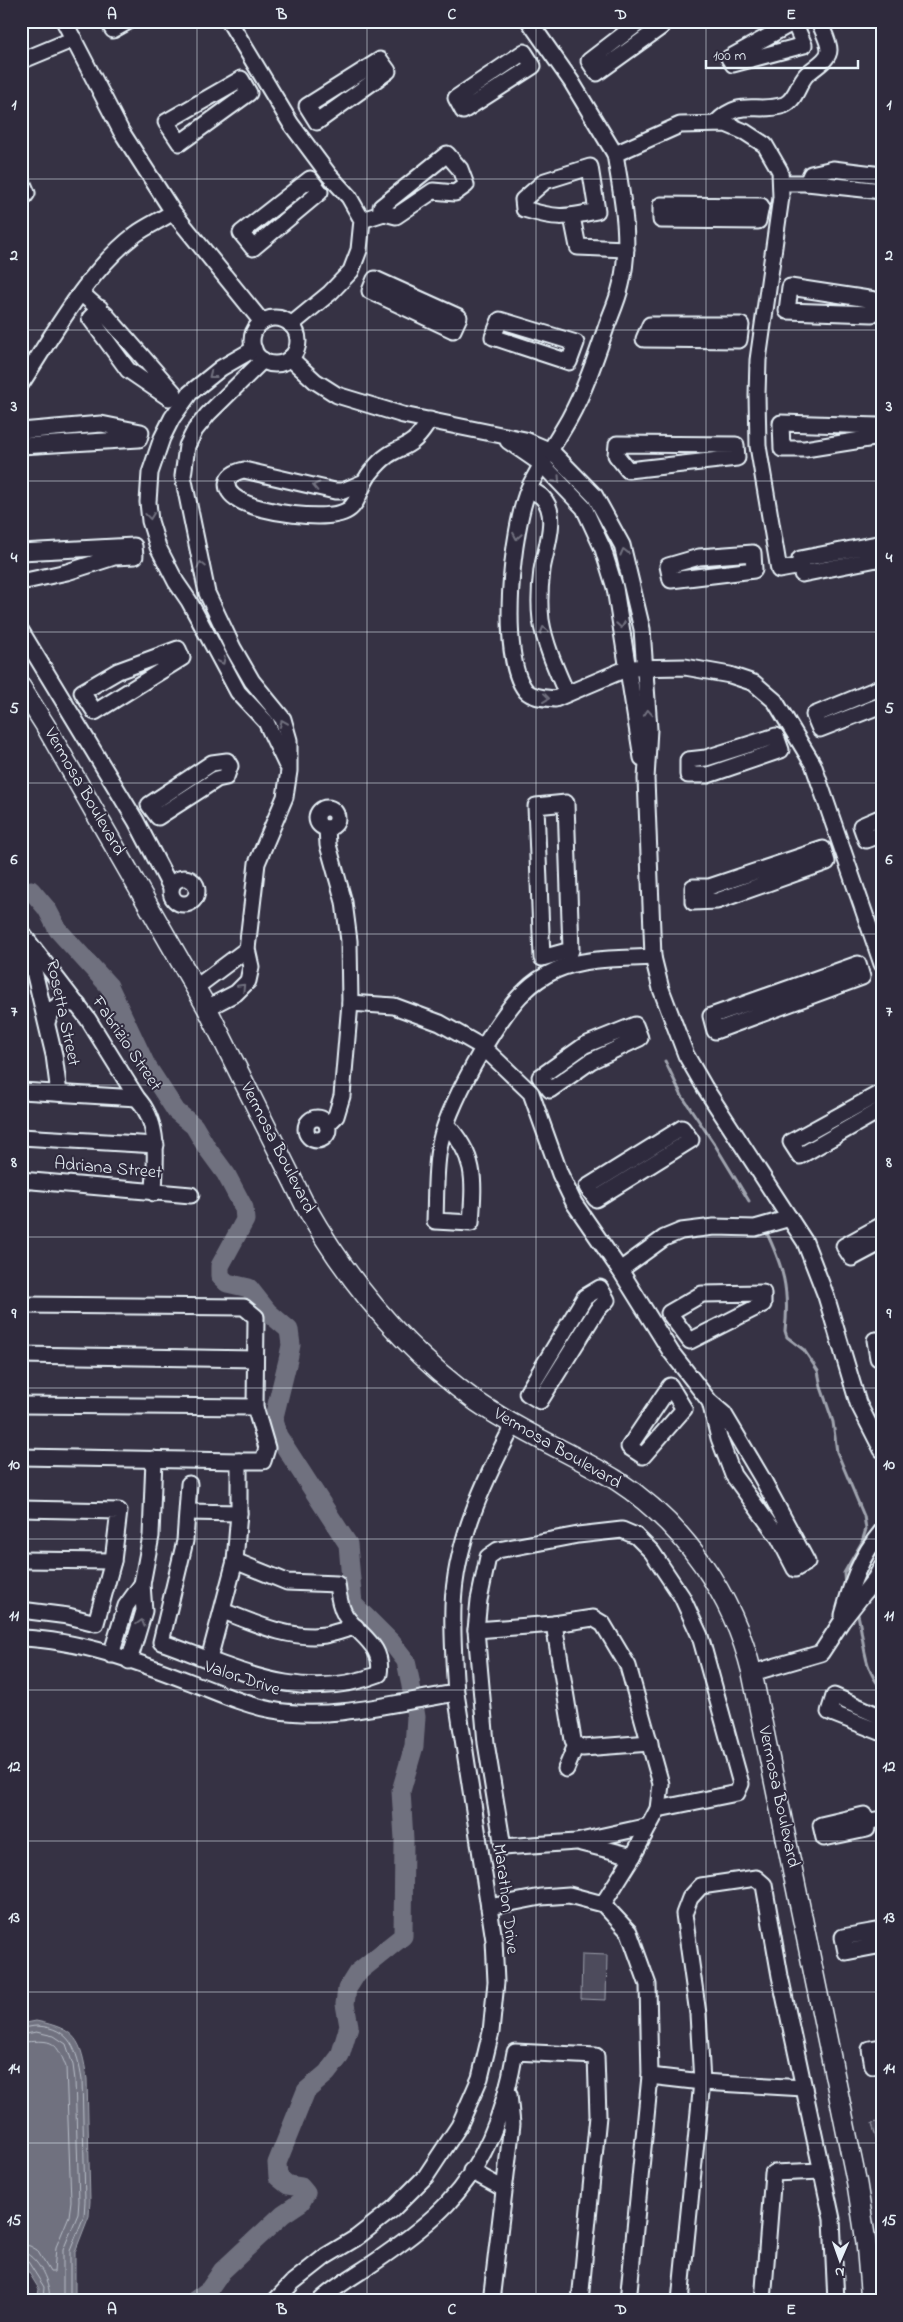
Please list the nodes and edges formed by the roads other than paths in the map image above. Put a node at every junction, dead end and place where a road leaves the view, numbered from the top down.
1 (64, 21) edge
2 (108, 21) edge
3 (129, 21) edge
4 (229, 21) edge
5 (529, 21) edge
6 (641, 21) edge
7 (656, 21) edge
8 (820, 22) edge
9 (798, 33) dead end
10 (74, 39) junction
11 (544, 45) junction
12 (528, 58) junction
13 (21, 61) edge
14 (593, 67) junction
15 (259, 74) junction
16 (571, 81) junction
17 (244, 86) junction
18 (312, 114) junction
19 (716, 123) junction
20 (294, 129) junction
21 (615, 154) junction
22 (329, 175) junction
23 (882, 176) edge
24 (21, 179) edge
25 (781, 183) junction
26 (807, 183) junction
27 (315, 186) junction
28 (882, 191) edge
29 (21, 201) edge
30 (173, 212) junction
31 (384, 213) junction
32 (759, 214) junction
33 (572, 216) junction
34 (778, 216) junction
35 (362, 220) junction
36 (626, 250) junction
37 (351, 271) junction
38 (372, 285) junction
39 (81, 293) junction
40 (766, 299) junction
41 (788, 301) junction
42 (100, 308) junction
43 (262, 322) junction
44 (291, 325) junction
45 (762, 330) junction
46 (740, 332) junction
47 (258, 354) junction
48 (572, 355) junction
49 (290, 358) junction
50 (596, 359) junction
51 (23, 377) edge
52 (430, 420) junction
53 (21, 431) edge
54 (490, 432) junction
55 (781, 437) junction
56 (758, 441) junction
57 (21, 446) edge
58 (551, 451) junction
59 (737, 452) junction
60 (543, 465) junction
61 (362, 483) junction
62 (529, 489) junction
63 (882, 543) edge
64 (21, 552) edge
65 (776, 558) junction
66 (882, 558) edge
67 (754, 561) junction
68 (801, 566) junction
69 (21, 582) edge
70 (207, 592) junction
71 (189, 601) junction
72 (21, 631) edge
73 (645, 667) junction
74 (628, 668) junction
75 (252, 681) junction
76 (21, 687) edge
77 (882, 687) edge
78 (238, 692) junction
79 (566, 692) junction
80 (89, 702) junction
81 (882, 705) edge
82 (70, 714) junction
83 (817, 722) junction
84 (796, 734) junction
85 (778, 743) junction
86 (289, 771) junction
87 (646, 779) junction
88 (154, 812) junction
89 (882, 817) edge
90 (136, 822) junction
91 (327, 828) dead end
92 (864, 833) junction
93 (882, 834) edge
94 (842, 845) junction
95 (825, 854) junction
96 (171, 888) dead end
97 (24, 937) edge
98 (247, 949) junction
99 (654, 957) junction
100 (881, 960) edge
101 (559, 962) junction
102 (860, 971) junction
103 (195, 988) junction
104 (350, 1003) junction
105 (78, 1005) junction
106 (206, 1008) junction
107 (47, 1022) junction
108 (484, 1048) junction
109 (544, 1083) junction
110 (21, 1091) edge
111 (882, 1092) edge
112 (59, 1093) junction
113 (531, 1093) junction
114 (137, 1098) junction
115 (882, 1110) edge
116 (446, 1124) junction
117 (327, 1125) dead end
118 (21, 1137) edge
119 (156, 1145) junction
120 (21, 1180) edge
121 (154, 1192) junction
122 (591, 1194) junction
123 (191, 1195) dead end
124 (574, 1203) junction
125 (790, 1218) junction
126 (882, 1225) edge
127 (882, 1242) edge
128 (623, 1276) junction
129 (604, 1295) junction
130 (21, 1305) edge
131 (680, 1328) junction
132 (664, 1340) junction
133 (882, 1340) edge
134 (21, 1355) edge
135 (882, 1358) edge
136 (255, 1359) junction
137 (694, 1381) junction
138 (677, 1398) dead end
139 (710, 1402) junction
140 (21, 1405) edge
141 (255, 1407) junction
142 (514, 1426) junction
143 (882, 1450) edge
144 (21, 1458) edge
145 (154, 1459) junction
146 (239, 1461) junction
147 (762, 1478) junction
148 (189, 1484) dead end
149 (741, 1486) junction
150 (21, 1509) edge
151 (188, 1512) junction
152 (239, 1513) junction
153 (882, 1530) edge
154 (21, 1560) edge
155 (113, 1561) junction
156 (235, 1561) junction
157 (882, 1566) edge
158 (142, 1584) junction
159 (21, 1610) edge
160 (222, 1611) junction
161 (842, 1621) junction
162 (554, 1624) junction
163 (356, 1627) junction
164 (476, 1630) junction
165 (21, 1638) edge
166 (111, 1655) junction
167 (209, 1659) junction
168 (129, 1661) junction
169 (752, 1673) junction
170 (456, 1694) junction
171 (882, 1717) edge
172 (882, 1729) edge
173 (650, 1743) junction
174 (576, 1745) junction
175 (566, 1769) dead end
176 (658, 1808) junction
177 (882, 1819) edge
178 (865, 1822) dead end
179 (649, 1826) junction
180 (576, 1842) junction
181 (633, 1856) junction
182 (603, 1904) junction
183 (489, 1907) junction
184 (882, 1930) edge
185 (882, 1945) edge
186 (882, 2047) edge
187 (882, 2064) edge
188 (650, 2076) junction
189 (702, 2082) junction
190 (804, 2088) junction
191 (509, 2089) junction
192 (471, 2171) junction
193 (822, 2171) junction
194 (504, 2188) junction
195 (275, 2301) edge
196 (320, 2301) edge
197 (491, 2301) edge
198 (580, 2301) edge
199 (628, 2301) edge
200 (680, 2301) edge
201 (763, 2301) edge
202 (836, 2301) edge
203 (870, 2301) edge

1 - 10 street
2 - 3 street
4 - 15 street
5 - 11 street
6 - 14 street
7 - 14 street
8 - 9 street
8 - 19 street
10 - 13 street
10 - 30 street
11 - 12 street
11 - 16 street
12 - 12 street
14 - 16 street
15 - 17 street
15 - 20 street
16 - 21 street
17 - 17 street
18 - 18 street
18 - 20 street
19 - 21 street
19 - 25 street
20 - 22 street
21 - 36 street
22 - 27 street
22 - 35 street
23 - 26 street
24 - 29 street
25 - 26 street
25 - 34 street
26 - 28 street
27 - 27 street
30 - 39 street
30 - 43 street
31 - 31 street
31 - 35 street
32 - 32 street
32 - 34 street
33 - 33 street
33 - 36 street
34 - 40 street
35 - 37 street
36 - 50 street
37 - 38 street
37 - 44 street
38 - 38 street
39 - 42 street
39 - 51 street
40 - 41 street
40 - 45 street
41 - 41 street
42 - 42 street
43 - 44 street
43 - 47 street
44 - 49 street
45 - 46 street
45 - 56 street
46 - 46 street
47 - 49 street
70 -> 47 street
47 -> 71 street
48 - 48 street
48 - 50 street
49 - 52 street
50 - 58 street
52 - 54 street
52 - 61 street
53 - 57 street
54 - 58 street
54 - 60 street
55 - 55 street
55 - 56 street
56 - 59 street
56 - 65 street
58 - 60 street
73 -> 58 street
59 - 59 street
60 - 62 street
60 -> 74 street
61 -> 61 street
79 -> 62 street
62 -> 79 street
63 - 68 street
64 - 69 street
65 - 67 street
65 - 68 street
66 - 68 street
67 - 67 street
70 - 71 street
70 - 75 street
71 -> 78 street
72 - 82 street
73 - 74 street
73 - 84 street
87 -> 73 street
74 - 79 street
74 - 87 street
75 - 78 street
86 -> 75 street
76 - 103 main road, Vermosa Boulevard
77 - 83 street
78 - 86 street
80 - 80 street
80 - 82 street
81 - 83 street
82 - 90 street
83 - 84 street
84 - 85 street
84 - 94 street
85 - 85 street
86 - 98 street
87 - 99 street
88 - 88 street
88 - 90 street
89 - 92 street
90 - 96 street
91 - 104 street
92 - 93 street
92 - 94 street
94 - 95 street
94 - 100 street
95 - 95 street
97 - 105 street, Fabrizio Street
97 - 107 street, Rosetta Street
98 - 103 street
106 -> 98 street
99 - 101 street
99 - 125 street
100 - 102 street
101 - 101 street
101 - 108 street
102 - 102 street
103 - 106 main road, Vermosa Boulevard
104 - 108 street
104 - 117 street
105 - 107 street
105 - 114 street, Fabrizio Street
106 - 142 main road, Vermosa Boulevard
107 - 112 street, Rosetta Street
108 - 113 street
108 - 116 street
109 - 109 street
109 - 113 street
110 - 112 street
111 - 115 street
112 - 114 street
113 - 124 street
114 - 119 street, Fabrizio Street
116 - 116 street
118 - 119 street
119 - 121 street, Fabrizio Street
120 - 121 street, Adriana Street
121 - 123 street, Adriana Street
122 - 122 street
122 - 124 street
124 - 128 street
125 - 128 street
125 - 143 street
126 - 127 street
128 - 129 street
128 - 132 street
129 - 129 street
130 - 136 street
131 - 131 street
131 - 132 street
132 - 137 street
133 - 135 street
134 - 136 street
136 - 141 street
137 - 138 street
137 - 139 street
139 - 147 street
139 - 149 street
140 - 141 street
141 - 146 street
142 - 169 main road, Vermosa Boulevard
142 - 170 street, Marathon Drive
144 - 145 street
145 - 146 street
145 - 158 street
146 - 152 street
147 - 149 street
147 - 149 street
148 - 151 street
150 - 155 street
151 - 152 street
151 - 167 street
152 - 156 street
153 - 161 street
154 - 155 street
155 - 159 street
156 - 160 street
156 - 163 street
157 - 161 street
158 - 166 street
168 -> 158 street
160 - 163 street
160 - 167 street
161 - 169 street
162 - 164 street
162 - 173 street
162 - 174 street
163 - 167 street
164 - 176 street
164 - 180 street
165 - 166 street, Valor Drive
166 - 168 street, Valor Drive
168 - 170 street, Valor Drive
169 - 203 main road, Vermosa Boulevard
170 - 183 street, Marathon Drive
171 - 172 street
173 - 174 street
173 - 176 street
174 - 175 street
176 - 179 street
177 - 178 street
179 - 180 street
179 - 181 street
180 - 181 street
181 - 182 street
182 - 183 street
182 - 188 street
183 - 195 street, Marathon Drive
184 - 185 street
186 - 187 street
188 - 189 street
188 - 199 street
189 - 190 street
189 - 190 street
189 - 200 street
190 - 193 street
191 - 192 street
191 - 194 street
191 - 198 street
192 - 194 street
192 - 196 street
193 - 201 street
193 - 202 street
194 - 197 street

